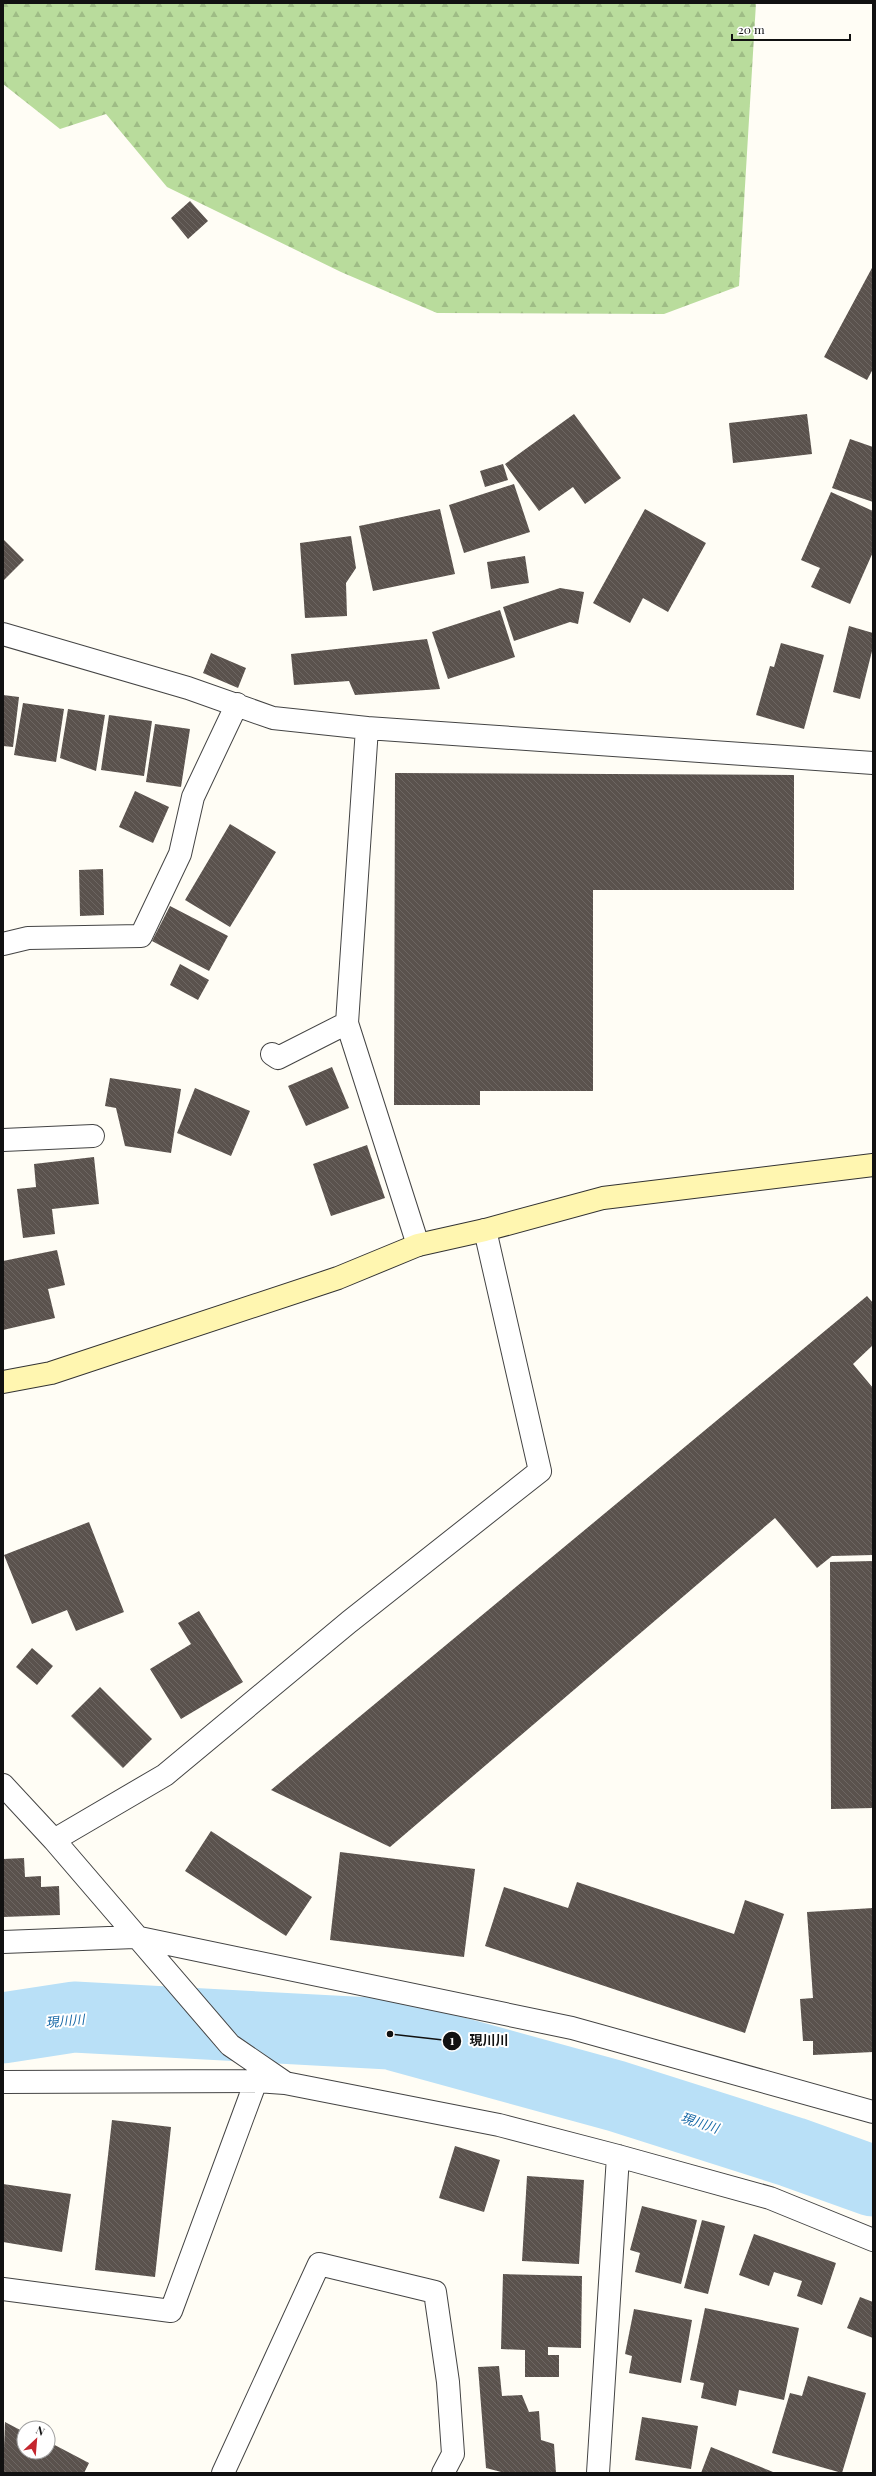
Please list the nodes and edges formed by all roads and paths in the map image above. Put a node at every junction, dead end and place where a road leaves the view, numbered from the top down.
1 (3, 634) edge
2 (237, 704) junction
3 (367, 728) junction
4 (873, 763) edge
5 (3, 944) edge
6 (347, 1023) junction
7 (272, 1054) dead end
8 (93, 1136) dead end
9 (3, 1140) edge
10 (873, 1165) edge
11 (485, 1230) junction
12 (418, 1245) junction
13 (3, 1382) edge
14 (3, 1784) edge
15 (54, 1840) junction
16 (136, 1938) junction
17 (3, 1942) edge
18 (256, 2080) junction
19 (3, 2082) edge
20 (286, 2083) junction
21 (873, 2112) edge
22 (618, 2156) junction
23 (873, 2240) edge
24 (3, 2289) edge
25 (223, 2473) edge
26 (443, 2473) edge
27 (598, 2473) edge

1 - 2 street
2 - 3 street
2 - 5 street
3 - 4 street
3 - 6 street
6 - 7 street
6 - 12 street
8 - 9 street
10 - 11 street
11 - 12 street
11 - 15 street
12 - 13 street
14 - 15 street
15 - 16 street
16 - 17 street
16 - 20 street
16 - 21 street
18 - 19 street
18 - 20 street
18 - 24 street
20 - 22 street
22 - 23 street
22 - 27 street
25 - 26 street

